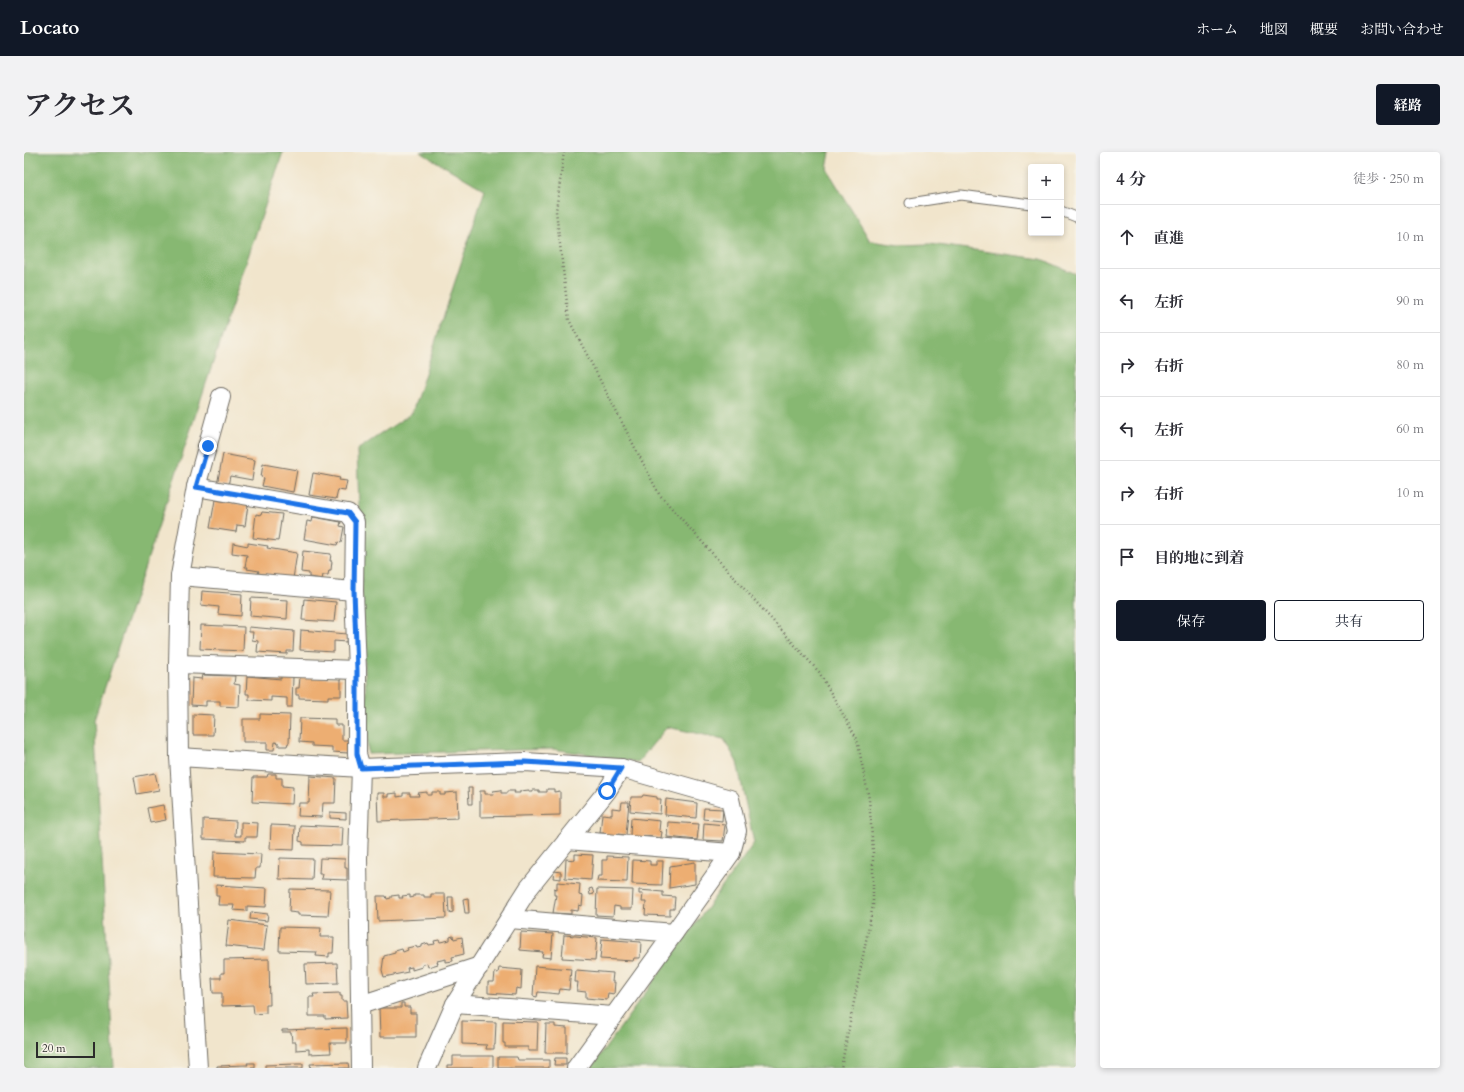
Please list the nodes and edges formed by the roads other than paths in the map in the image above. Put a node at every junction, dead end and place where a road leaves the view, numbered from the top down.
1 (910, 203) dead end
2 (1028, 204) edge
3 (1064, 212) edge
4 (1076, 217) edge
5 (221, 397) dead end
6 (196, 487) junction
7 (180, 576) junction
8 (354, 591) junction
9 (178, 664) junction
10 (357, 670) junction
11 (179, 757) junction
12 (361, 768) junction
13 (621, 768) junction
14 (566, 840) junction
15 (731, 852) junction
16 (510, 919) junction
17 (674, 933) junction
18 (480, 966) junction
19 (360, 1004) junction
20 (455, 1004) junction
21 (613, 1016) junction
22 (198, 1068) edge
23 (361, 1068) edge
24 (427, 1068) edge
25 (576, 1068) edge

1 - 2 lane
3 - 4 lane
5 - 6 street
6 - 7 street
6 - 8 street
7 - 8 street
7 - 9 street
8 - 10 street
9 - 10 street
9 - 11 street
10 - 12 street
11 - 12 street
11 - 22 street
12 - 13 street
12 - 19 street
13 - 14 street
13 - 15 street
14 - 15 street
14 - 16 street
15 - 17 street
16 - 17 street
16 - 18 street
17 - 21 street
18 - 19 street
18 - 20 street
19 - 23 street
20 - 21 street
20 - 24 street
21 - 25 street

